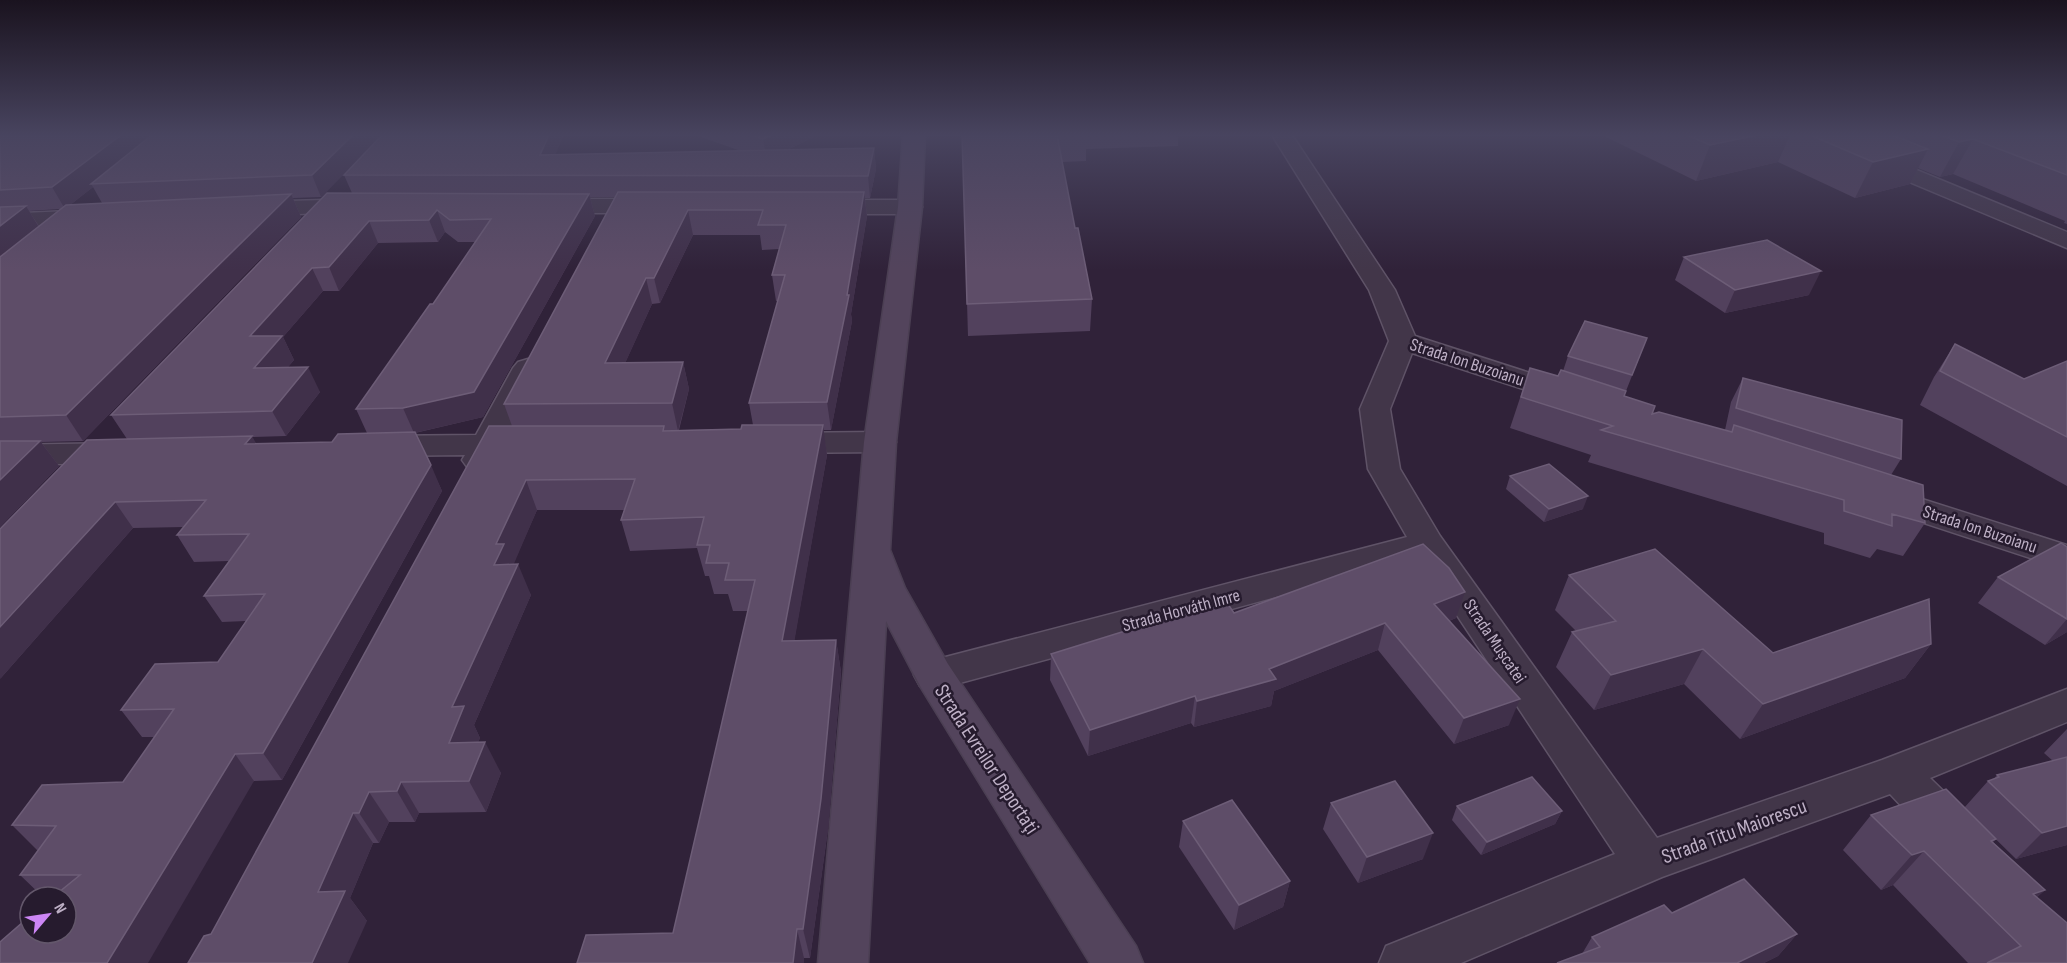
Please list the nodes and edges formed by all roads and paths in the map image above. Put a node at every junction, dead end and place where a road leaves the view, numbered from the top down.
1 (911, 180) edge
2 (1310, 180) edge
3 (1921, 180) edge
4 (352, 182) edge
5 (96, 197) edge
6 (329, 206) junction
7 (377, 206) edge
8 (520, 206) edge
9 (615, 206) junction
10 (674, 206) edge
11 (792, 207) edge
12 (910, 207) junction
13 (226, 211) edge
14 (112, 216) edge
15 (71, 218) junction
16 (0, 221) edge
17 (305, 231) edge
18 (598, 237) edge
19 (44, 240) edge
20 (2067, 241) edge
21 (543, 340) edge
22 (1402, 341) junction
23 (1594, 403) edge
24 (117, 428) edge
25 (880, 442) junction
26 (558, 443) edge
27 (749, 443) edge
28 (487, 444) junction
29 (344, 447) edge
30 (153, 452) edge
31 (93, 453) junction
32 (0, 455) edge
33 (70, 478) edge
34 (465, 485) edge
35 (1853, 488) edge
36 (1428, 544) junction
37 (871, 546) junction
38 (2067, 558) edge
39 (934, 675) junction
40 (2067, 705) edge
41 (1897, 773) junction
42 (1978, 855) edge
43 (1647, 862) junction
44 (843, 963) edge
45 (1118, 963) edge
46 (1404, 963) edge

1 - 12 main road, Strada Evreilor Deportaţi
2 - 22 street, Strada Ion Buzoianu
3 - 20 street
4 - 6 street
5 - 15 street
6 - 7 street
6 - 13 street
6 - 17 street
8 - 9 street
9 - 10 street
9 - 18 street
11 - 12 street
12 - 25 main road, Strada Evreilor Deportaţi
14 - 15 street
15 - 16 street
15 - 19 street
21 - 28 street
22 - 23 street, Strada Ion Buzoianu
22 - 36 street, Strada Mușcatei
24 - 31 street
25 - 27 street
25 - 37 main road, Strada Evreilor Deportaţi
26 - 28 street
28 - 29 street
28 - 34 street
30 - 31 street
31 - 32 street
31 - 33 street
35 - 38 street, Strada Ion Buzoianu
36 - 39 street, Strada Horváth Imre
36 - 43 street, Strada Mușcatei
37 - 39 main road, Strada Evreilor Deportaţi
37 - 44 main road, Strada Evreilor Deportaţi
39 - 45 main road, Strada Evreilor Deportaţi
40 - 41 street, Strada Titu Maiorescu
41 - 42 street
41 - 43 street, Strada Titu Maiorescu
43 - 46 street, Strada Titu Maiorescu

